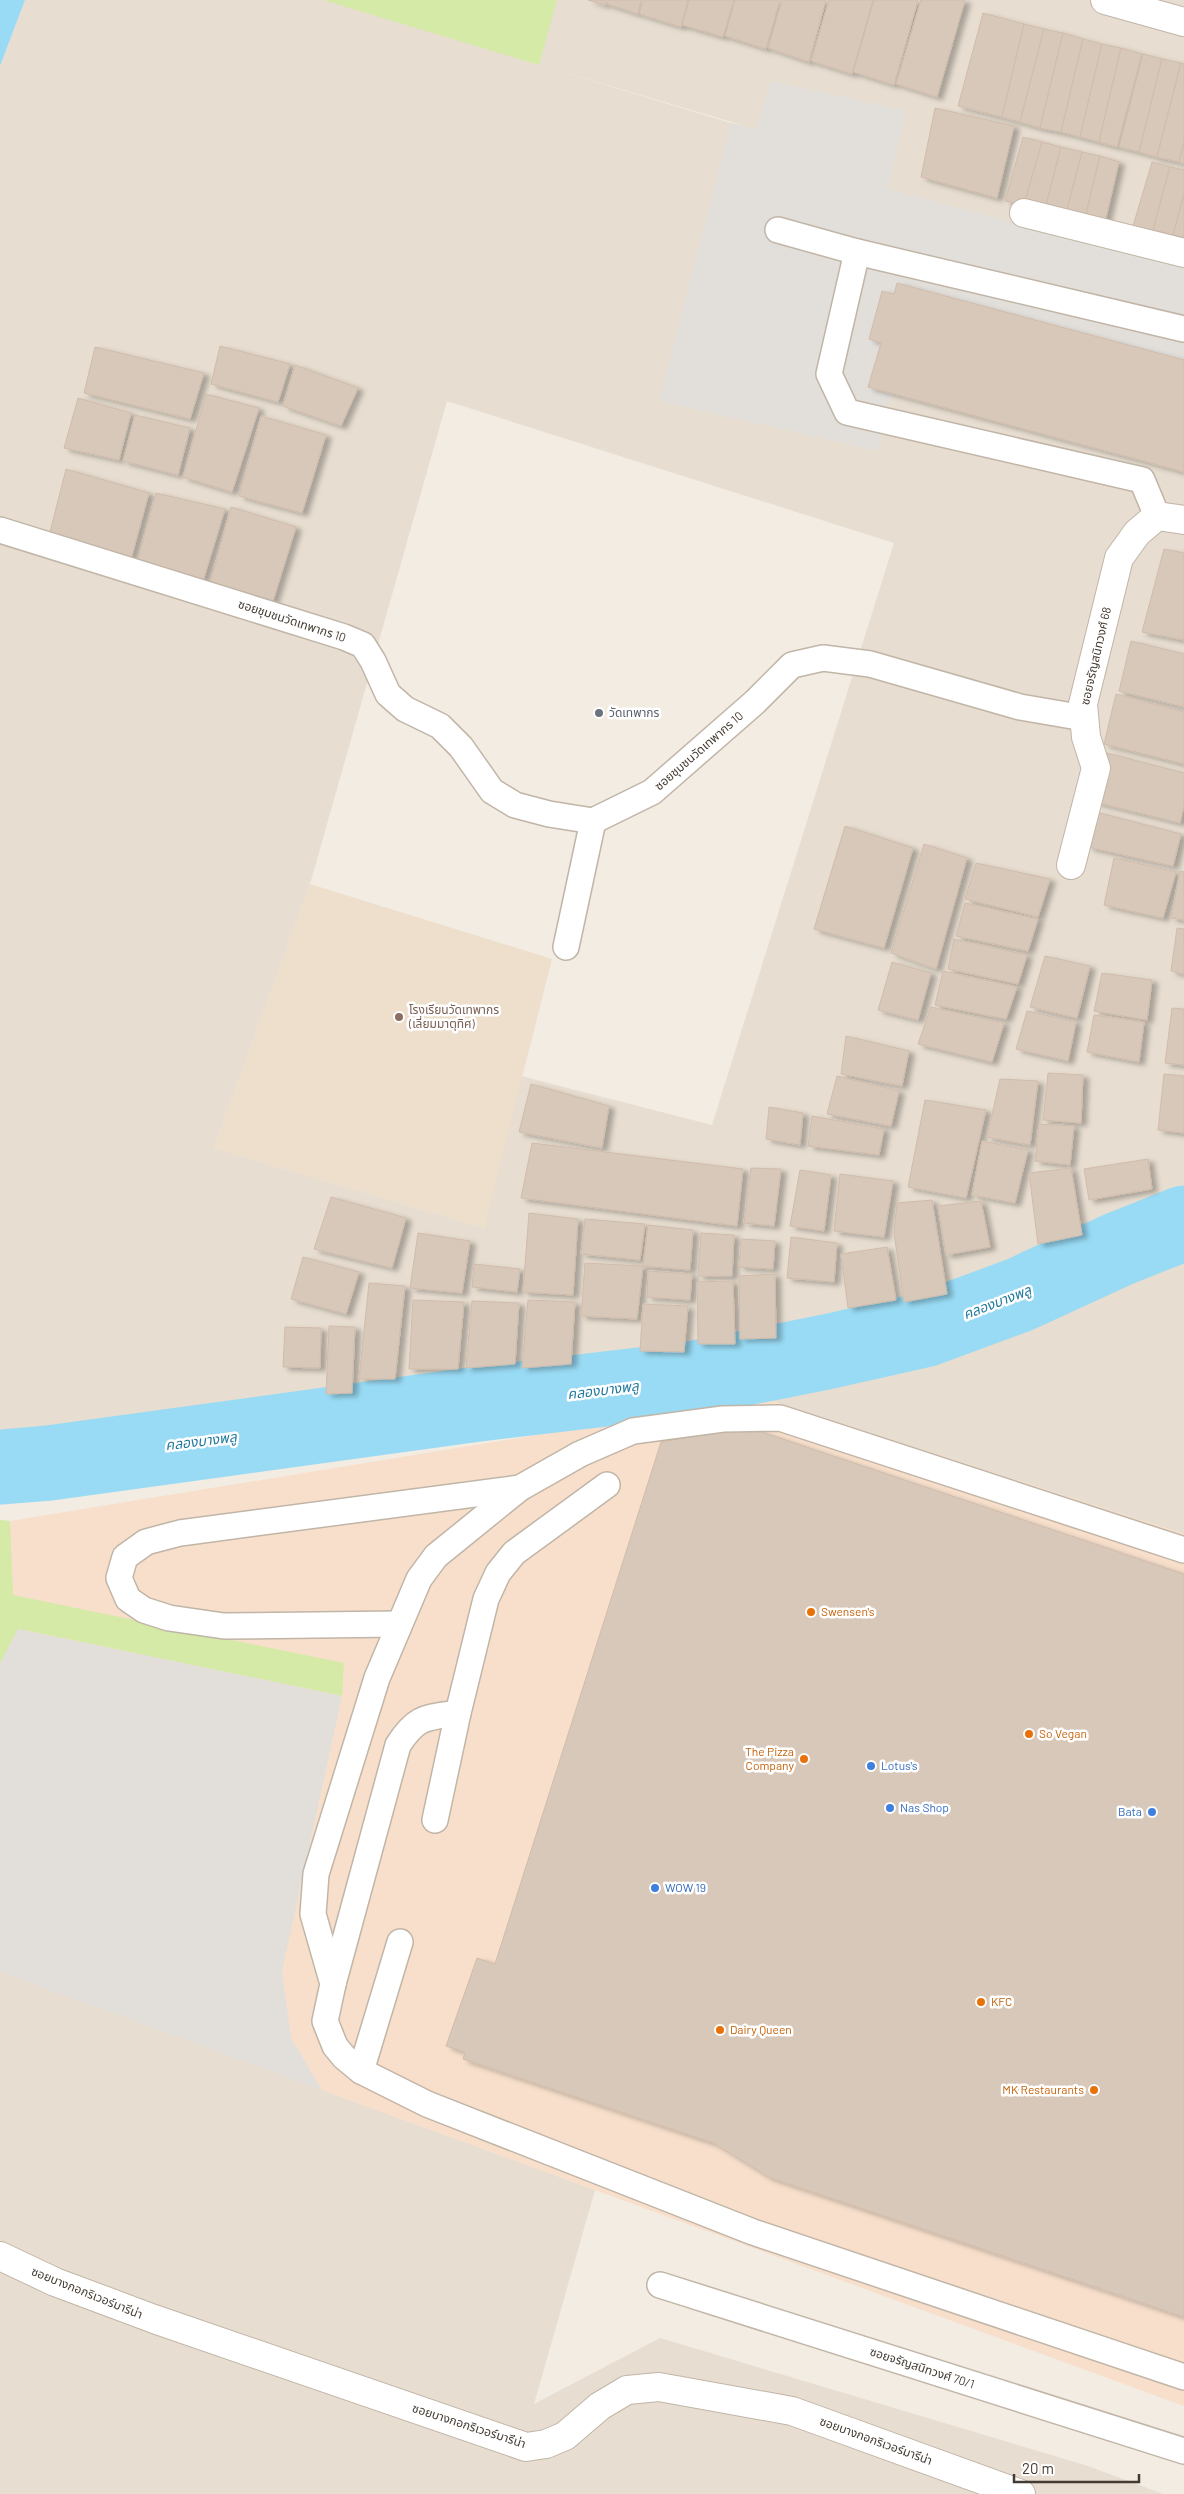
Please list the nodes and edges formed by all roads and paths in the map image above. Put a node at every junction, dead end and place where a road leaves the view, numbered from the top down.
1 (1105, 0) edge
2 (1184, 22) edge
3 (1024, 213) dead end
4 (778, 230) dead end
5 (857, 252) junction
6 (1184, 253) edge
7 (1184, 329) edge
8 (1158, 516) junction
9 (1184, 520) edge
10 (0, 530) edge
11 (1084, 718) junction
12 (593, 821) junction
13 (1071, 865) dead end
14 (566, 947) dead end
15 (607, 1485) dead end
16 (520, 1488) junction
17 (1184, 1550) edge
18 (399, 1624) junction
19 (458, 1713) junction
20 (435, 1820) dead end
21 (400, 1942) dead end
22 (333, 1984) junction
23 (361, 2071) junction
24 (0, 2256) edge
25 (660, 2284) dead end
26 (1184, 2377) edge
27 (1184, 2450) edge
28 (1021, 2494) edge

1 - 2 street
3 - 6 street
4 - 5 lane
5 - 7 lane
5 - 8 lane
8 - 9 street
8 - 11 street, ซอยจรัญสนิทวงศ์ 68
10 - 12 lane, ซอยชุมชนวัดเทพากร 10
11 - 12 lane, ซอยชุมชนวัดเทพากร 10
11 - 13 street, ซอยจรัญสนิทวงศ์ 68
12 - 14 lane
15 - 19 lane
16 - 17 lane
16 - 18 lane
16 - 18 lane
18 - 22 lane
19 - 20 lane
19 - 22 lane
21 - 23 lane
22 - 23 lane
23 - 26 lane
24 - 28 street, ซอยบางกอกริเวอร์มารีน่า
25 - 27 lane, ซอยจรัญสนิทวงศ์ 70/1

